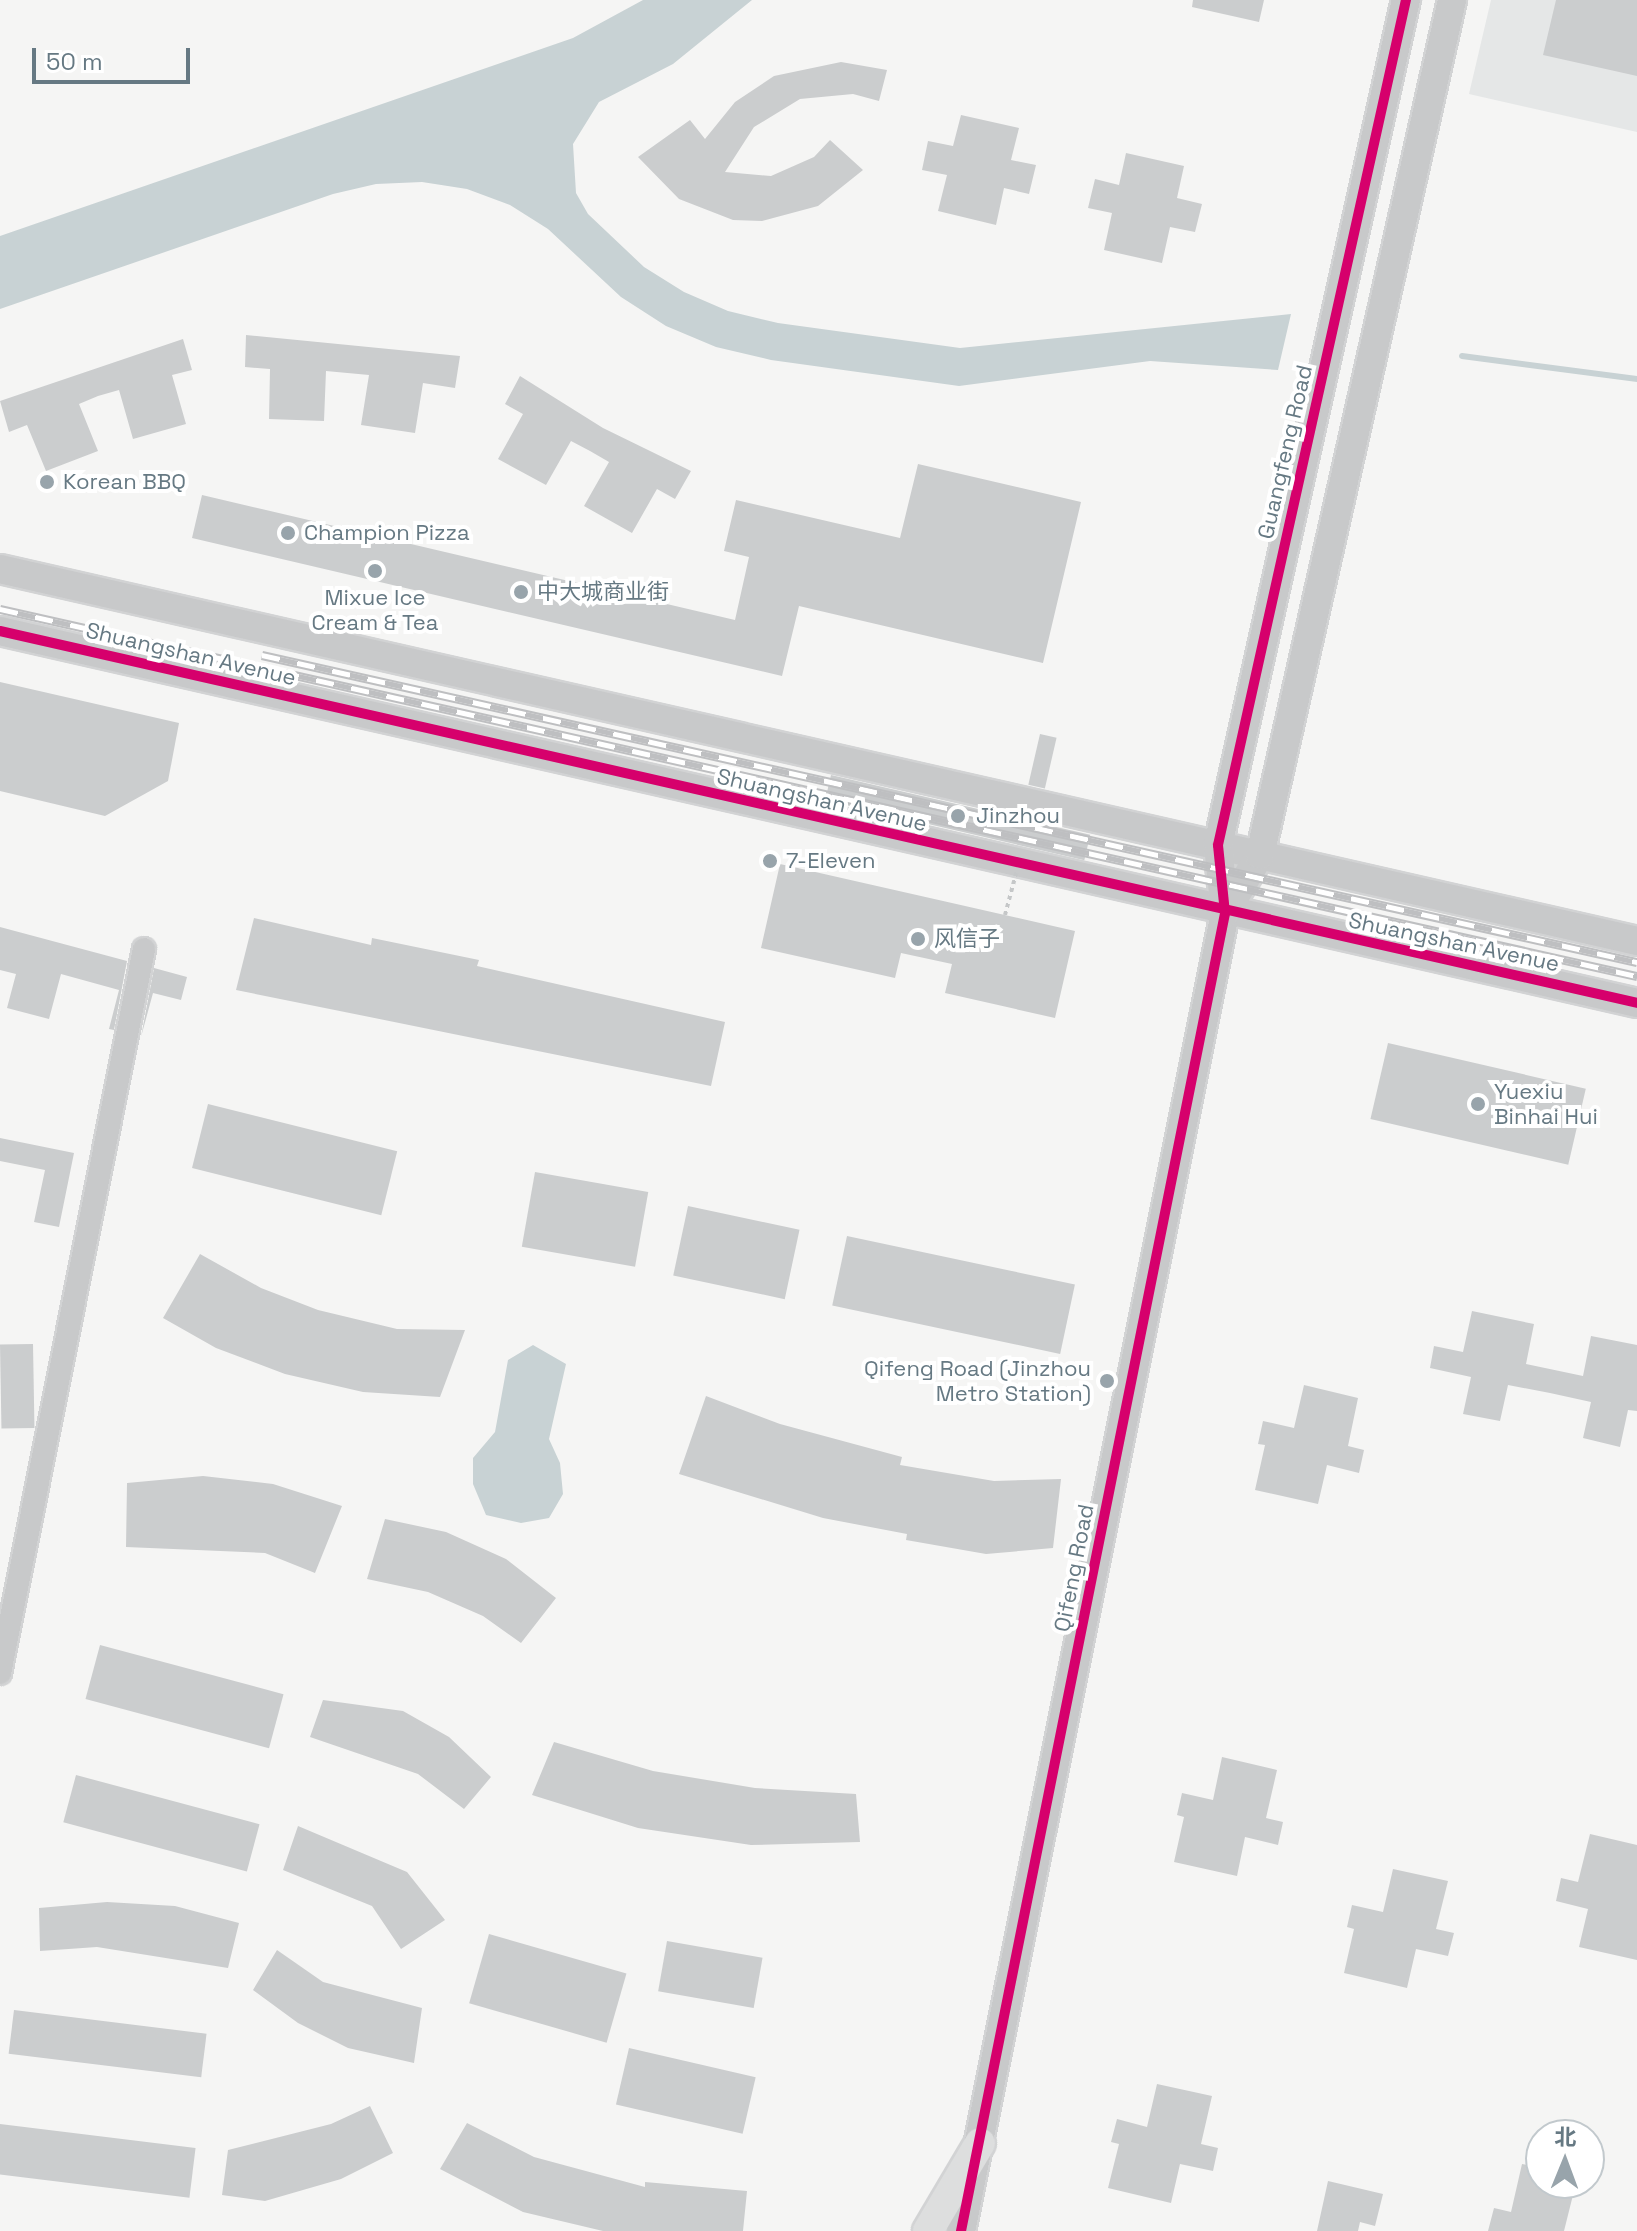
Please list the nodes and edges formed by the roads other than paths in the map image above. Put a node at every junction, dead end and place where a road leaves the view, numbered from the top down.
1 (1406, 0) edge
2 (1452, 0) edge
3 (0, 569) edge
4 (0, 631) edge
5 (1218, 845) junction
6 (1260, 855) junction
7 (1225, 913) junction
8 (1637, 941) edge
9 (144, 949) dead end
10 (1637, 1003) edge
11 (0, 1673) edge
12 (980, 2143) junction
13 (928, 2231) edge
14 (961, 2231) edge

1 - 5 street, Guangfeng Road
2 - 6 street
3 - 5 street, Shuangshan Avenue
4 - 7 street, Shuangshan Avenue
5 - 6 street, Shuangshan Avenue
5 - 7 street, Guangfeng Road
6 - 7 street
6 - 8 street, Shuangshan Avenue
7 - 10 street, Shuangshan Avenue
7 - 12 street, Qifeng Road
9 - 11 street
12 - 13 main road
12 - 14 street, Qifeng Road

